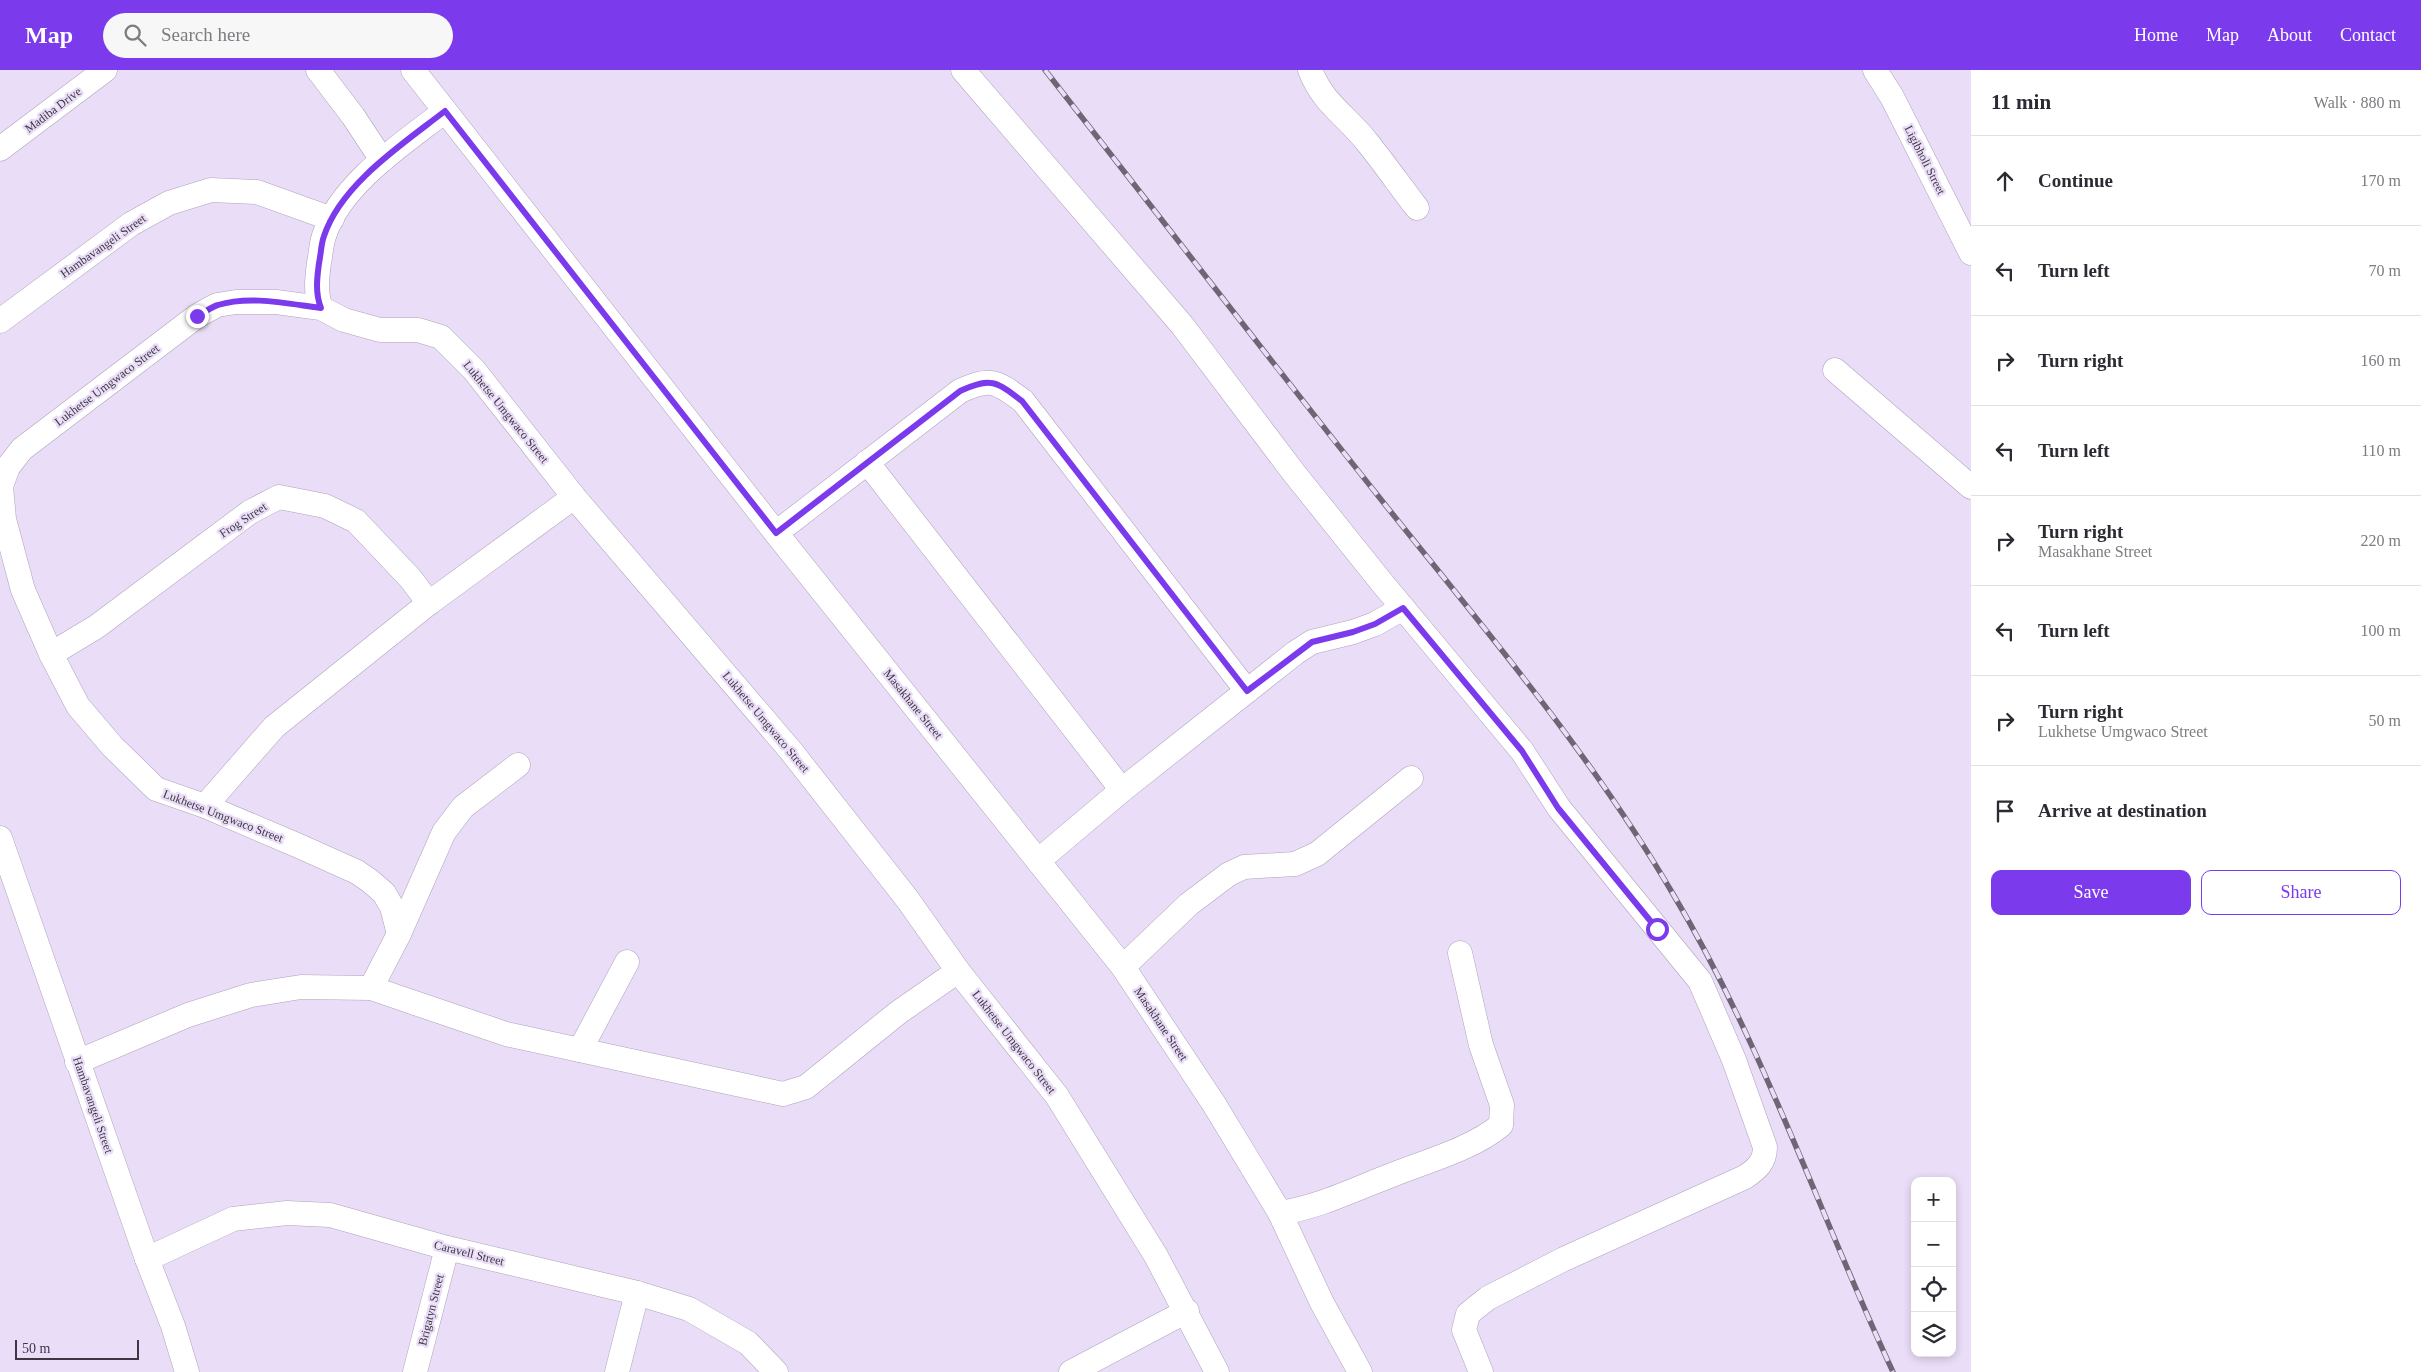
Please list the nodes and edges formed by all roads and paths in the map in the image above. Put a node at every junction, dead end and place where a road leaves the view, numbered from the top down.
1 (105, 70) edge
2 (318, 70) edge
3 (413, 70) edge
4 (963, 70) edge
5 (1310, 70) edge
6 (1875, 70) edge
7 (445, 111) junction
8 (0, 149) edge
9 (382, 160) junction
10 (1417, 208) dead end
11 (332, 219) junction
12 (1971, 253) edge
13 (321, 308) junction
14 (0, 321) edge
15 (1835, 370) dead end
16 (867, 462) junction
17 (1971, 487) edge
18 (574, 497) junction
19 (776, 533) junction
20 (429, 603) junction
21 (1403, 608) junction
22 (52, 654) junction
23 (1247, 691) junction
24 (518, 765) dead end
25 (1411, 778) dead end
26 (1122, 790) junction
27 (205, 806) junction
28 (0, 838) edge
29 (1038, 861) junction
30 (399, 934) junction
31 (1460, 953) dead end
32 (627, 962) dead end
33 (1123, 967) junction
34 (958, 971) junction
35 (371, 988) junction
36 (580, 1050) junction
37 (77, 1062) junction
38 (1280, 1213) junction
39 (447, 1248) junction
40 (147, 1259) junction
41 (637, 1293) junction
42 (1187, 1311) junction
43 (186, 1372) edge
44 (415, 1372) edge
45 (617, 1372) edge
46 (776, 1372) edge
47 (1071, 1372) edge
48 (1217, 1372) edge
49 (1360, 1372) edge
50 (1480, 1372) edge

1 - 8 street, Madiba Drive
2 - 9 street
3 - 7 street, Masakhane Street
4 - 21 street
5 - 10 street
6 - 12 street, Ligibholi Street
7 - 9 street
7 - 19 street, Masakhane Street
9 - 11 street
11 - 13 street
11 - 14 street, Hambavangeli Street
13 - 18 street, Lukhetse Umgwaco Street
13 - 22 street, Lukhetse Umgwaco Street
15 - 17 street
16 - 19 street
16 - 23 street
16 - 26 street
18 - 20 street
18 - 34 street, Lukhetse Umgwaco Street
19 - 29 street, Masakhane Street
20 - 22 street, Frog Street
20 - 27 street
21 - 23 street
21 - 50 street
22 - 27 street, Lukhetse Umgwaco Street
23 - 26 street
24 - 30 street
25 - 33 street
26 - 29 street
27 - 30 street, Lukhetse Umgwaco Street
28 - 37 street, Hambavangeli Street
29 - 33 street, Masakhane Street
30 - 35 street
31 - 38 street
32 - 36 street
33 - 38 street, Masakhane Street
34 - 36 street
34 - 42 street, Lukhetse Umgwaco Street
35 - 36 street
35 - 37 street
37 - 40 street, Hambavangeli Street
38 - 49 street, Masakhane Street
39 - 40 street, Caravell Street
39 - 41 street, Caravell Street
39 - 44 street, Brigatyn Street
40 - 43 street, Hambavangeli Street
41 - 45 street
41 - 46 street, Caravell Street
42 - 47 street
42 - 48 street, Lukhetse Umgwaco Street

